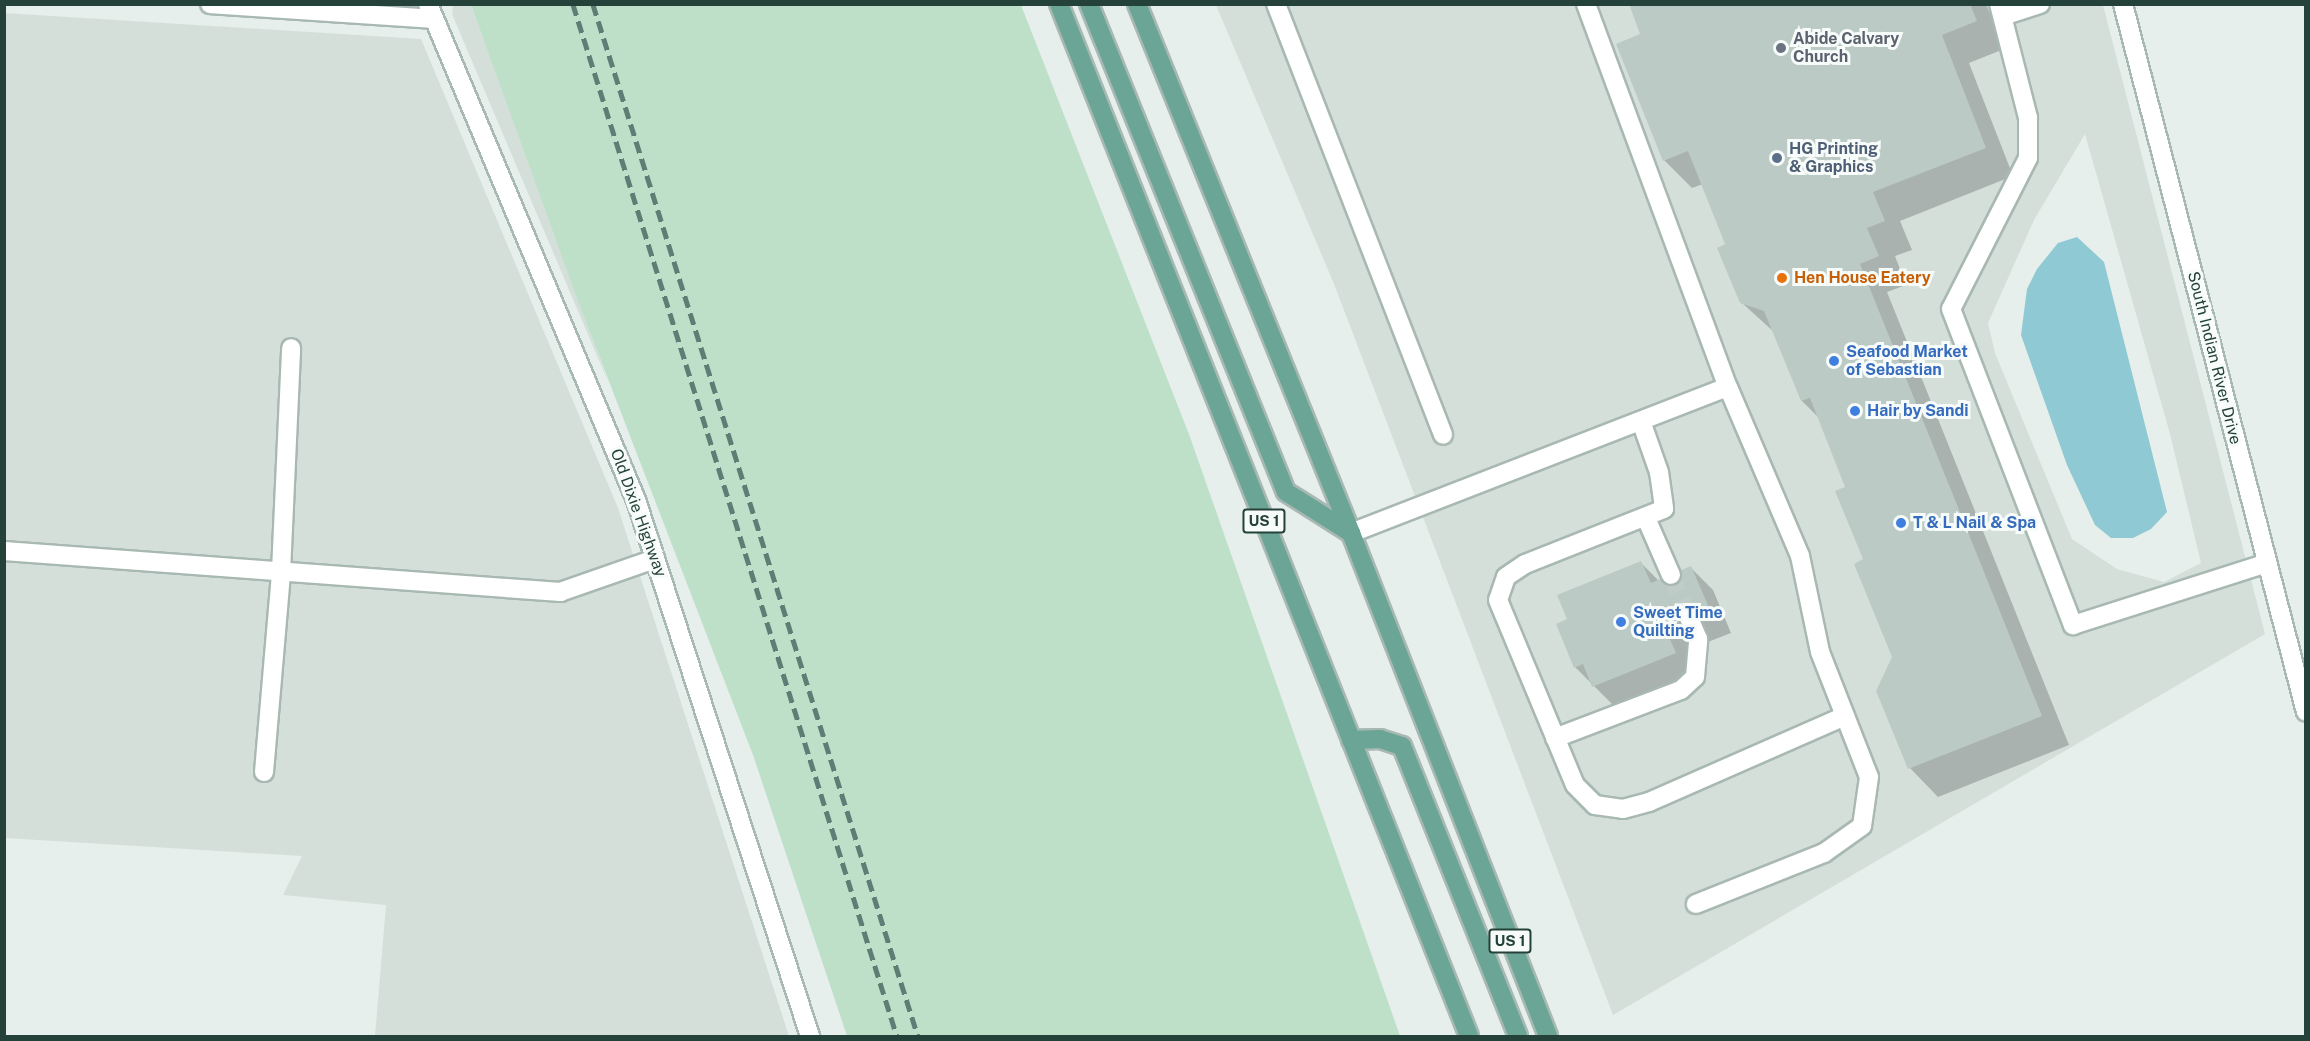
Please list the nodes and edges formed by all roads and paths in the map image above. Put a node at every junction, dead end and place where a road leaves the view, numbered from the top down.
1 (210, 4) edge
2 (1059, 4) edge
3 (1089, 4) edge
4 (1137, 4) edge
5 (1276, 4) edge
6 (1586, 4) edge
7 (2040, 4) edge
8 (2123, 4) edge
9 (2001, 10) edge
10 (430, 12) edge
11 (291, 348) dead end
12 (1728, 387) junction
13 (1641, 421) junction
14 (1443, 435) dead end
15 (1646, 518) junction
16 (1351, 533) junction
17 (4, 551) edge
18 (655, 559) junction
19 (2267, 563) junction
20 (281, 572) junction
21 (1671, 575) tunnel mouth
22 (1689, 618) tunnel mouth
23 (2306, 712) edge
24 (1845, 717) junction
25 (1555, 738) junction
26 (1351, 740) junction
27 (264, 772) dead end
28 (1696, 904) dead end
29 (810, 1036) edge
30 (1469, 1036) edge
31 (1518, 1036) edge
32 (1548, 1036) edge

1 - 10 street
2 - 26 main road, US 1
3 - 16 main road
4 - 16 main road, US 1
5 - 14 street
6 - 12 street
7 - 9 street
8 - 19 street, South Indian River Drive
9 - 19 street
10 - 18 street, Old Dixie Highway
11 - 20 street
12 - 13 street
12 - 24 street
13 - 15 street
13 - 16 street
15 - 21 street
15 - 25 street
16 - 32 main road, US 1
17 - 20 street
18 - 20 street
18 - 29 street, Old Dixie Highway
19 - 23 street, South Indian River Drive
20 - 27 street
22 - 25 street
24 - 25 street
24 - 28 street
26 - 30 main road, US 1
26 - 31 main road

